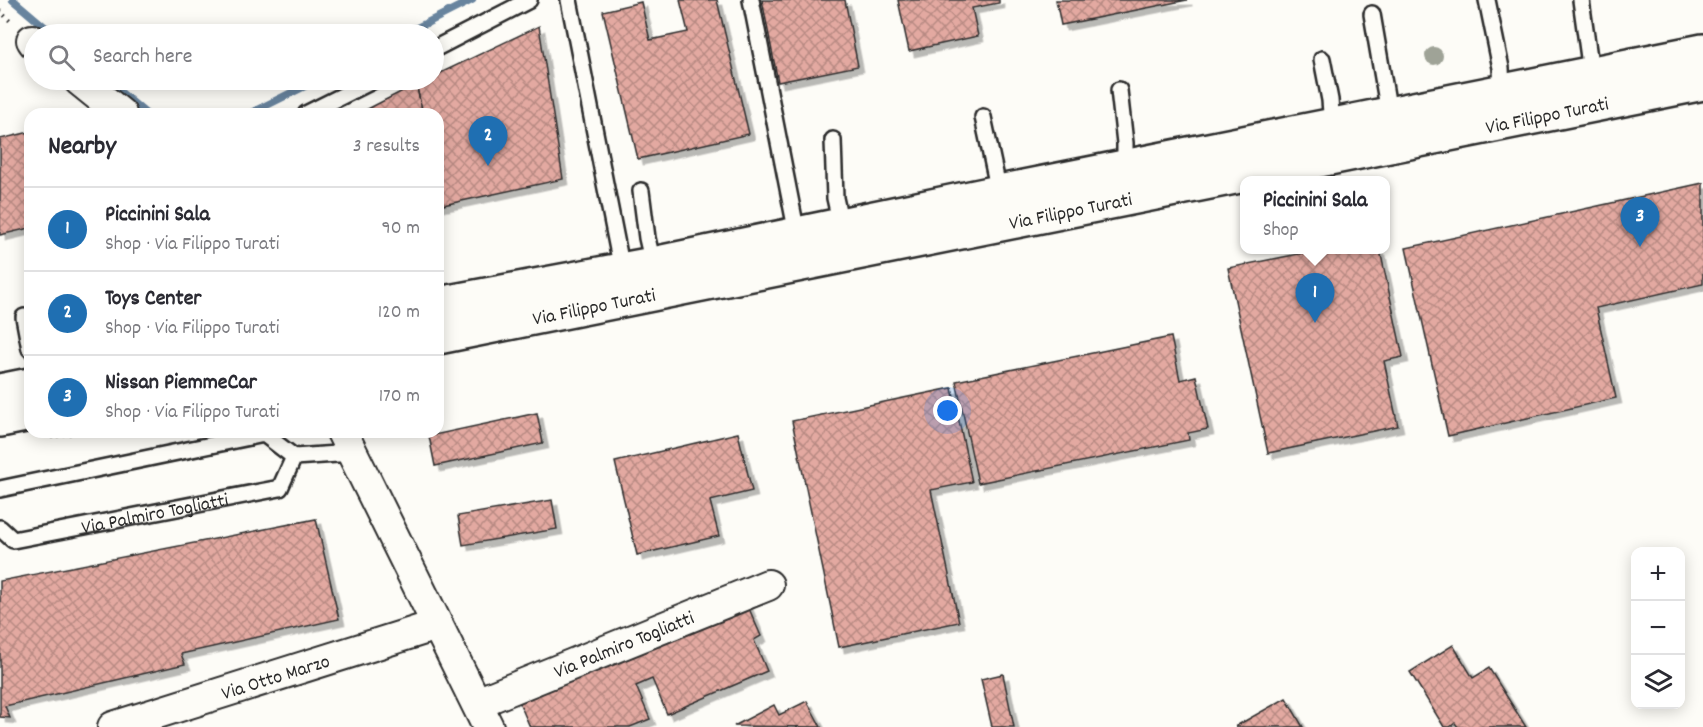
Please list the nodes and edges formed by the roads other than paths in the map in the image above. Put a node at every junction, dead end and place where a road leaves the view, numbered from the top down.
1 (529, 0) edge
2 (569, 0) edge
3 (751, 0) edge
4 (1487, 0) edge
5 (1581, 0) edge
6 (1372, 15) dead end
7 (444, 44) edge
8 (1703, 51) edge
9 (1322, 59) dead end
10 (1591, 72) junction
11 (1703, 83) edge
12 (91, 90) edge
13 (354, 90) edge
14 (1119, 90) dead end
15 (1502, 91) junction
16 (114, 108) edge
17 (318, 108) edge
18 (1389, 114) junction
19 (983, 117) dead end
20 (1332, 126) junction
21 (833, 141) dead end
22 (1125, 166) junction
23 (641, 191) dead end
24 (999, 192) junction
25 (841, 225) junction
26 (797, 234) junction
27 (653, 264) junction
28 (621, 270) junction
29 (444, 303) edge
30 (444, 336) edge
31 (24, 385) edge
32 (0, 391) edge
33 (24, 415) edge
34 (0, 420) edge
35 (245, 438) edge
36 (269, 438) edge
37 (347, 443) edge
38 (294, 457) junction
39 (0, 489) edge
40 (0, 528) edge
41 (768, 585) dead end
42 (437, 625) junction
43 (483, 715) edge
44 (113, 727) edge

1 - 7 lane
2 - 28 lane
3 - 26 lane
4 - 15 lane
5 - 10 lane
6 - 18 lane
8 - 10 main road, Via Filippo Turati
9 - 20 lane
10 - 15 main road, Via Filippo Turati
11 - 30 main road, Via Filippo Turati
12 - 16 street
13 - 17 lane
14 - 22 lane
15 - 18 main road, Via Filippo Turati
18 - 20 main road, Via Filippo Turati
19 - 24 lane
20 - 22 main road, Via Filippo Turati
21 - 25 lane
22 - 24 main road, Via Filippo Turati
23 - 27 lane
24 - 25 main road, Via Filippo Turati
25 - 26 main road, Via Filippo Turati
26 - 27 main road, Via Filippo Turati
27 - 28 main road, Via Filippo Turati
28 - 29 main road, Via Filippo Turati
31 - 32 main road
33 - 34 main road
35 - 39 lane
36 - 38 lane
37 - 38 lane, Via Palmiro Togliatti
37 - 42 street, Via Palmiro Togliatti
38 - 40 lane, Via Palmiro Togliatti
41 - 43 street, Via Palmiro Togliatti
42 - 43 street, Via Palmiro Togliatti
42 - 44 street, Via Otto Marzo

